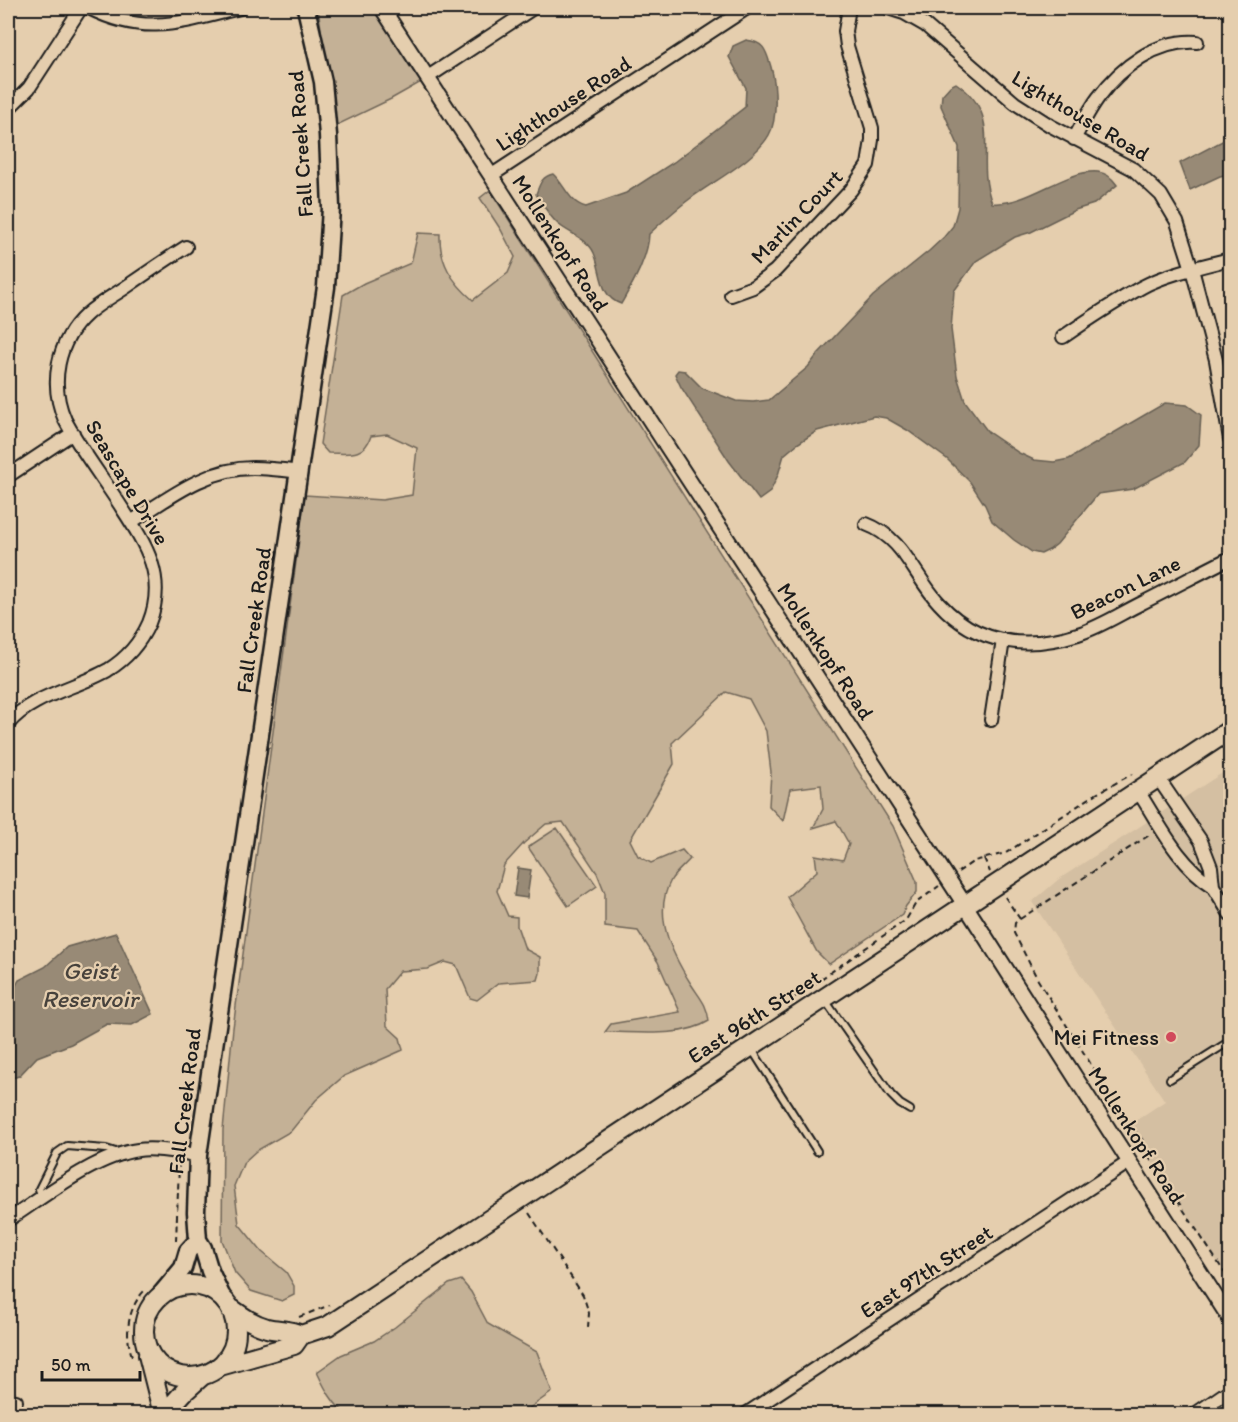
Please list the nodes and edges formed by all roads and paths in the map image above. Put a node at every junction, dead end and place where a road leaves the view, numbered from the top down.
1 (81, 8) edge
2 (88, 8) edge
3 (240, 8) edge
4 (306, 8) edge
5 (382, 8) edge
6 (533, 8) edge
7 (747, 8) edge
8 (849, 8) edge
9 (888, 8) edge
10 (1197, 42) dead end
11 (428, 77) junction
12 (8, 109) edge
13 (1074, 139) junction
14 (492, 175) junction
15 (186, 247) dead end
16 (1230, 259) edge
17 (1192, 269) junction
18 (731, 295) dead end
19 (1063, 337) dead end
20 (73, 433) junction
21 (1230, 439) edge
22 (300, 472) junction
23 (8, 476) edge
24 (131, 522) junction
25 (866, 524) dead end
26 (1230, 558) edge
27 (1003, 640) junction
28 (991, 720) dead end
29 (8, 724) edge
30 (1230, 730) edge
31 (1141, 770) dead end
32 (1158, 778) junction
33 (1138, 790) junction
34 (1161, 828) junction
35 (984, 858) junction
36 (949, 879) junction
37 (996, 885) junction
38 (1213, 886) junction
39 (966, 905) junction
40 (1230, 914) edge
41 (1020, 919) junction
42 (824, 998) junction
43 (792, 999) dead end
44 (1230, 1041) edge
45 (750, 1047) junction
46 (1170, 1079) dead end
47 (910, 1110) dead end
48 (817, 1151) dead end
49 (123, 1154) junction
50 (198, 1155) junction
51 (1129, 1162) junction
52 (42, 1198) junction
53 (520, 1199) junction
54 (8, 1220) edge
55 (198, 1240) junction
56 (1230, 1281) edge
57 (157, 1299) junction
58 (226, 1302) junction
59 (335, 1302) dead end
60 (1230, 1319) edge
61 (298, 1326) junction
62 (588, 1328) dead end
63 (146, 1345) junction
64 (220, 1366) junction
65 (203, 1375) junction
66 (1230, 1390) edge
67 (164, 1414) edge
68 (746, 1414) edge
69 (1195, 1414) edge

1 - 12 street
2 - 3 street
4 - 22 main road, Fall Creek Road
5 - 11 street, Mollenkopf Road
6 - 11 street
7 - 14 street, Lighthouse Road
8 - 18 street, Marlin Court
9 - 13 street, Lighthouse Road
10 - 13 street
11 - 14 street, Mollenkopf Road
13 - 17 street, Lighthouse Road
14 - 36 street, Mollenkopf Road
15 - 20 street, Seascape Drive
16 - 17 street
17 - 19 street
17 - 21 street, Lighthouse Road
20 - 23 street
20 - 24 street, Seascape Drive
22 - 24 street
22 - 50 main road, Fall Creek Road
24 - 29 street, Seascape Drive
25 - 27 street, Beacon Lane
26 - 27 street, Beacon Lane
27 - 28 street
30 - 32 main road, East 96th Street
31 - 35 path
32 - 33 main road, East 96th Street
32 - 38 street
33 - 34 street
33 - 37 main road, East 96th Street
34 - 38 street
34 - 41 path
35 - 36 path
35 - 37 path
36 - 39 street, Mollenkopf Road
36 - 43 path
37 - 39 main road, East 96th Street
37 - 41 path
38 - 40 street
39 - 42 main road, East 96th Street
39 - 51 street, Mollenkopf Road
41 - 56 path
42 - 45 main road, East 96th Street
42 - 47 lane
44 - 46 lane
45 - 48 lane
45 - 53 main road, East 96th Street
49 - 50 street
49 - 52 street
49 - 52 lane
50 - 55 main road, Fall Creek Road
51 - 60 street, Mollenkopf Road
51 - 68 street, East 97th Street
52 - 54 street
53 - 61 main road, East 96th Street
53 - 62 path
55 - 57 main road
55 - 58 main road, Fall Creek Road
57 - 58 main road
57 - 63 main road
58 - 61 main road
58 - 64 main road
59 - 61 path
61 - 64 main road, East 96th Street
63 - 65 main road
63 - 67 main road
64 - 65 main road
65 - 67 main road
66 - 69 street

